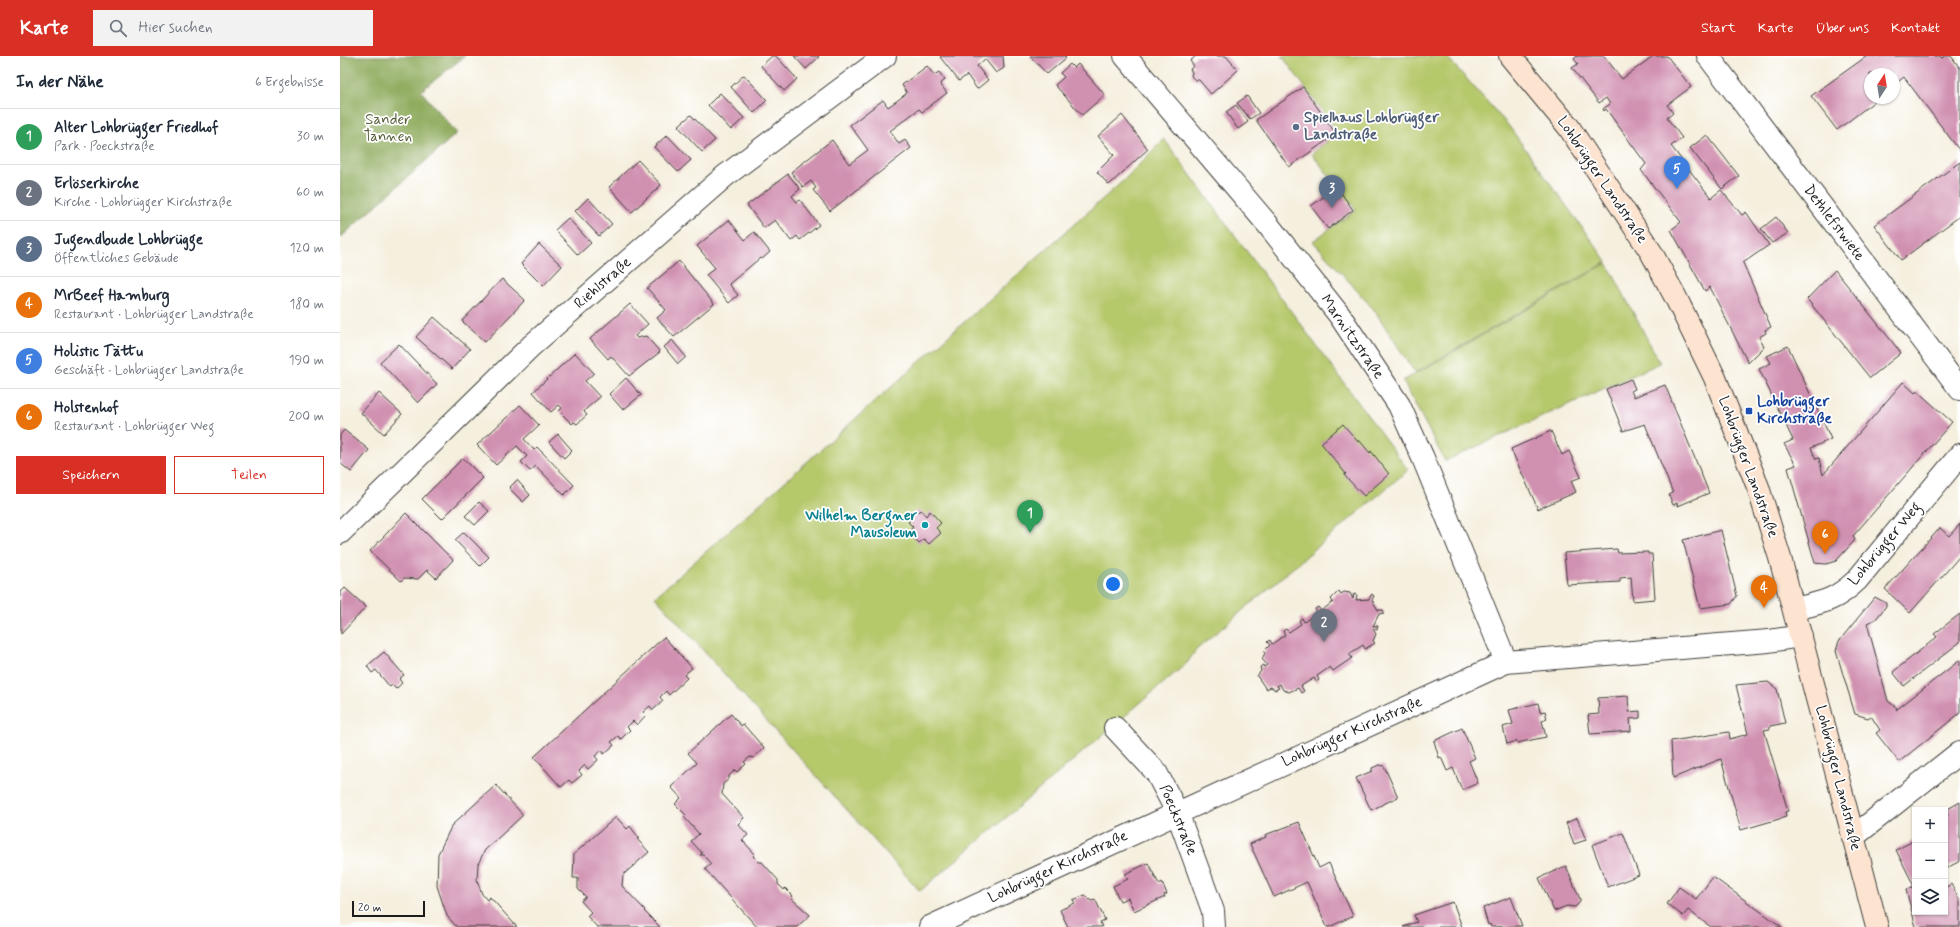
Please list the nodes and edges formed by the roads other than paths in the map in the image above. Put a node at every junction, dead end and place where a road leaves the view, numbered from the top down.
1 (885, 56) edge
2 (1125, 56) edge
3 (1510, 56) edge
4 (1708, 56) edge
5 (1960, 389) edge
6 (1960, 455) edge
7 (340, 533) edge
8 (1795, 609) junction
9 (1801, 636) junction
10 (1506, 662) junction
11 (1115, 728) dead end
12 (1960, 752) edge
13 (1177, 812) junction
14 (1853, 837) junction
15 (930, 927) edge
16 (1214, 927) edge
17 (1877, 927) edge

1 - 7 street, Riehlstraße
2 - 10 street, Marnitzstraße
3 - 8 street, Lohbrügger Landstraße
4 - 5 street, Dethlefstwiete
6 - 8 street, Lohbrügger Weg
8 - 9 street, Lohbrügger Landstraße
9 - 10 street, Lohbrügger Kirchstraße
9 - 14 street, Lohbrügger Landstraße
10 - 13 street, Lohbrügger Kirchstraße
11 - 13 street, Poeckstraße
12 - 14 street
13 - 15 street, Lohbrügger Kirchstraße
13 - 16 street, Poeckstraße
14 - 17 street, Lohbrügger Landstraße

